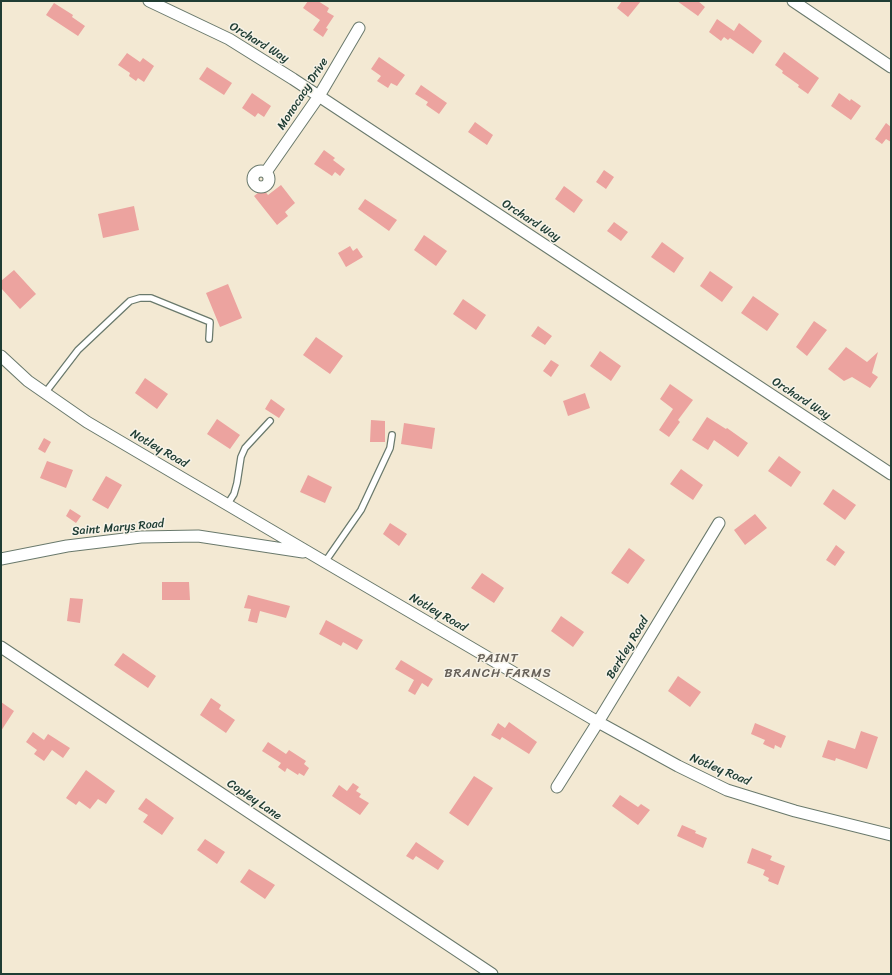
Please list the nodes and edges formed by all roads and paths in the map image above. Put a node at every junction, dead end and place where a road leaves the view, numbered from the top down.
1 (149, 1) edge
2 (793, 1) edge
3 (359, 28) dead end
4 (891, 67) edge
5 (320, 96) junction
6 (266, 172) dead end
7 (209, 339) dead end
8 (1, 356) edge
9 (45, 393) junction
10 (270, 421) dead end
11 (392, 436) dead end
12 (891, 474) edge
13 (227, 505) junction
14 (719, 522) dead end
15 (309, 553) junction
16 (1, 559) edge
17 (325, 562) junction
18 (1, 647) edge
19 (598, 722) junction
20 (557, 787) dead end
21 (891, 835) edge
22 (492, 974) edge

1 - 5 street, Orchard Way
2 - 4 street
3 - 5 street, Monocacy Drive
5 - 6 street, Monocacy Drive
5 - 12 street, Orchard Way
7 - 9 lane
8 - 9 street, Notley Road
9 - 13 street, Notley Road
10 - 13 lane
11 - 17 lane
13 - 15 street, Notley Road
14 - 19 street, Berkley Road
15 - 16 street, Saint Marys Road
15 - 17 street, Notley Road
17 - 19 street, Notley Road
18 - 22 street, Copley Lane
19 - 20 street, Berkley Road
19 - 21 street, Notley Road

